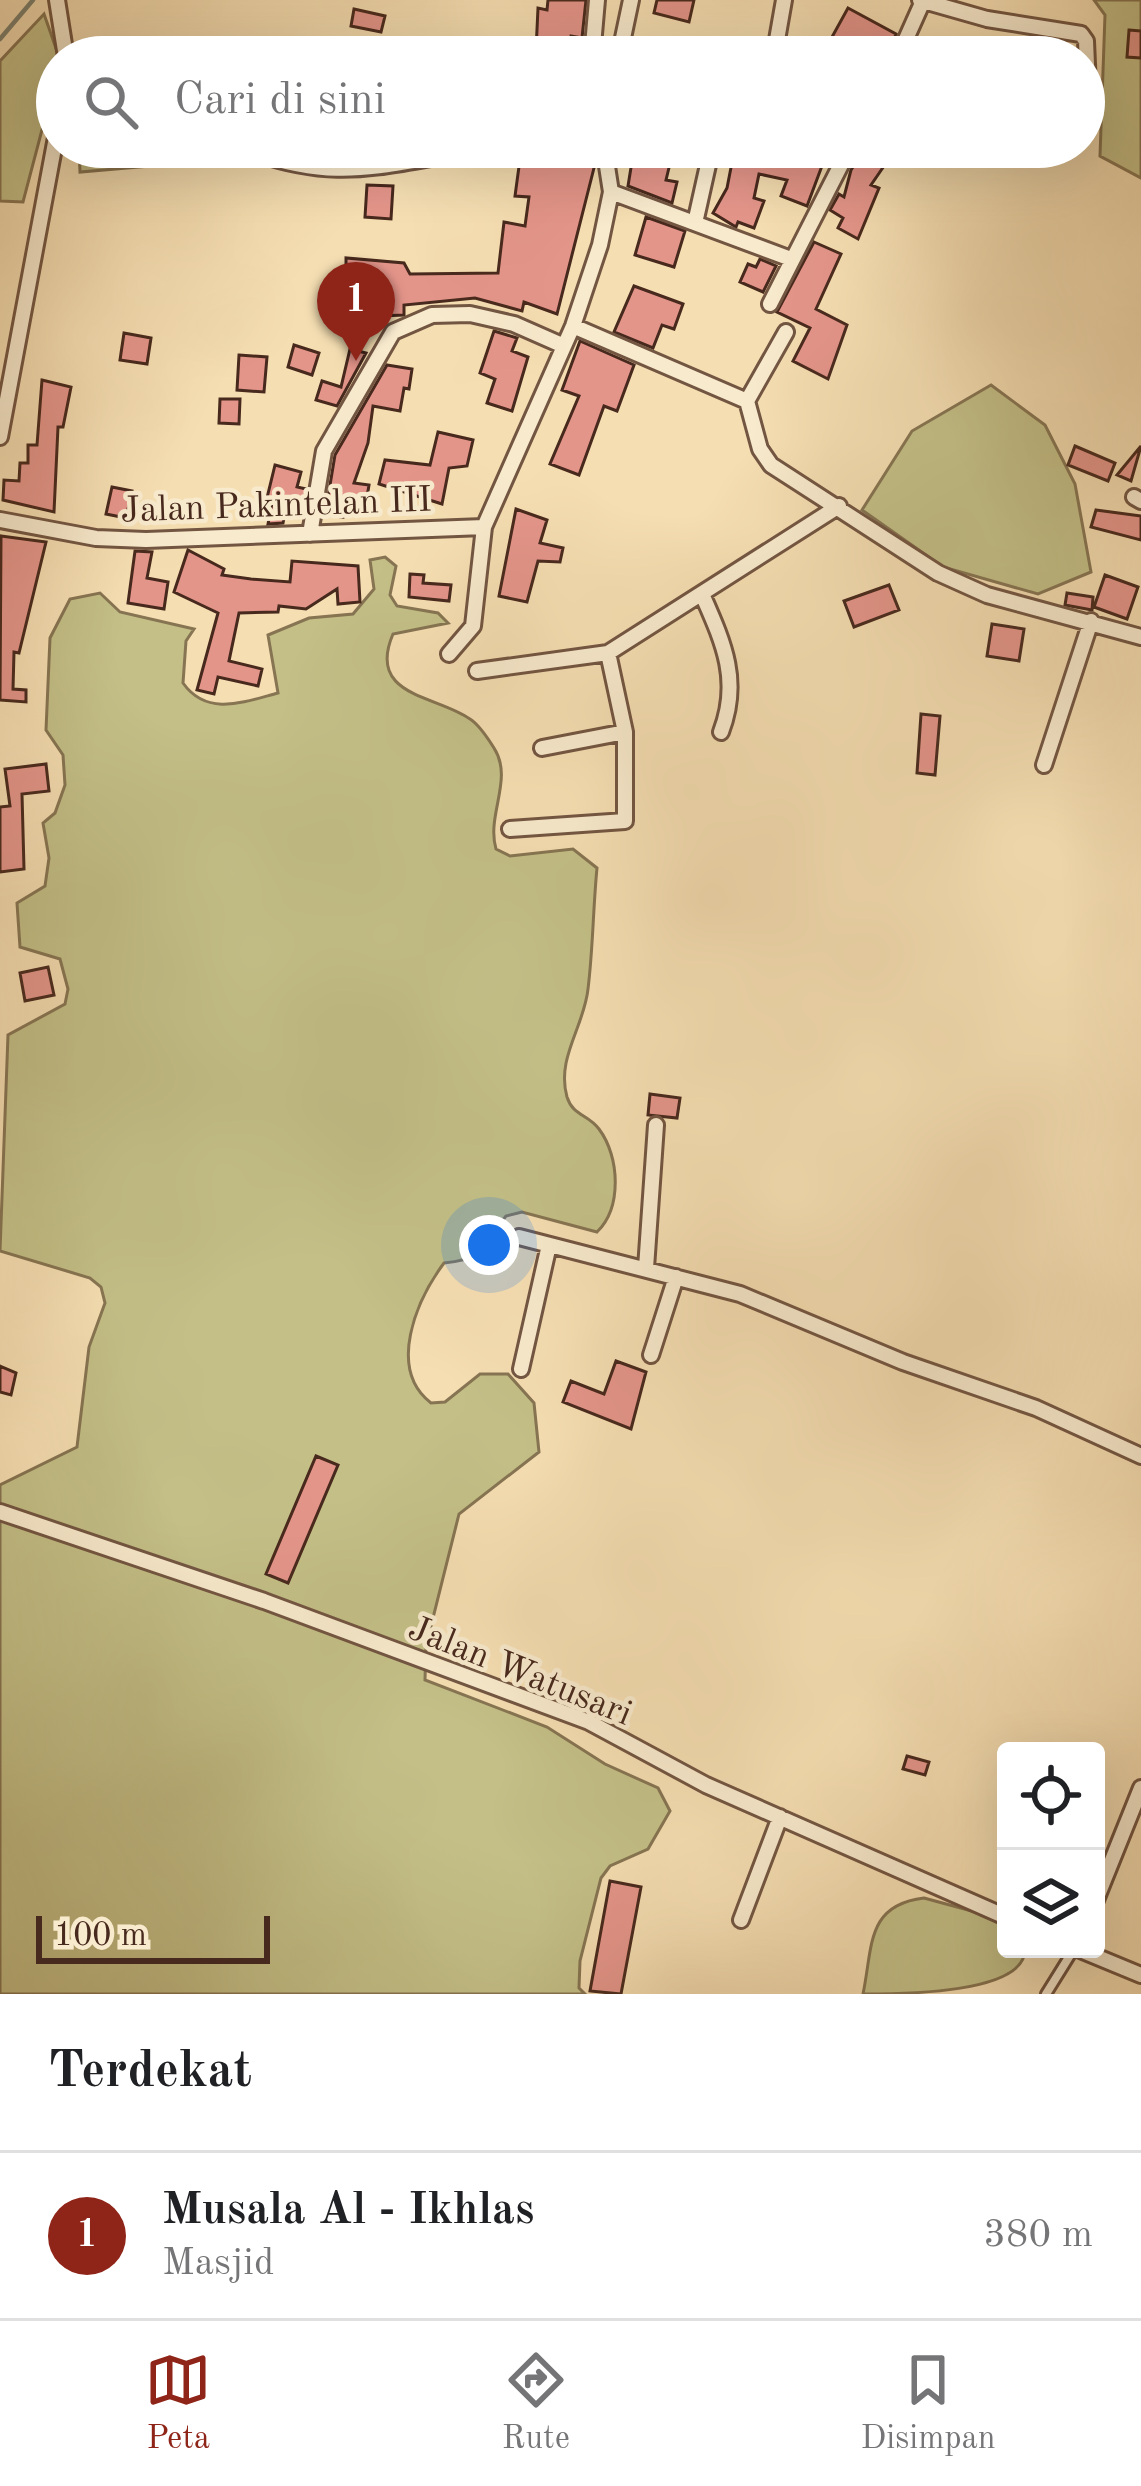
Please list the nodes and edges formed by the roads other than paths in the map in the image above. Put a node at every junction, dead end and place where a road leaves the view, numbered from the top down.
1 (57, 0) edge
2 (597, 0) edge
3 (631, 0) edge
4 (784, 0) edge
5 (921, 1) edge
6 (62, 36) edge
7 (594, 36) edge
8 (623, 36) edge
9 (778, 36) edge
10 (907, 36) edge
11 (1082, 36) edge
12 (50, 168) edge
13 (339, 168) edge
14 (389, 168) edge
15 (607, 168) edge
16 (707, 168) edge
17 (839, 168) edge
18 (611, 192) junction
19 (695, 224) junction
20 (791, 259) junction
21 (770, 304) dead end
22 (573, 326) junction
23 (786, 332) dead end
24 (564, 346) junction
25 (747, 401) junction
26 (0, 437) edge
27 (839, 506) junction
28 (0, 520) edge
29 (484, 527) junction
30 (310, 534) junction
31 (701, 594) junction
32 (1091, 621) junction
33 (1141, 638) edge
34 (608, 653) junction
35 (448, 654) dead end
36 (477, 671) dead end
37 (721, 731) dead end
38 (625, 732) junction
39 (542, 748) dead end
40 (1044, 765) dead end
41 (510, 829) dead end
42 (656, 1125) dead end
43 (519, 1238) dead end
44 (549, 1245) junction
45 (646, 1268) junction
46 (676, 1277) junction
47 (651, 1355) dead end
48 (520, 1369) dead end
49 (1141, 1456) edge
50 (0, 1511) edge
51 (1141, 1788) edge
52 (780, 1817) junction
53 (1105, 1878) edge
54 (997, 1913) edge
55 (741, 1920) dead end
56 (1070, 1958) edge
57 (1098, 1958) edge
58 (1141, 1975) edge
59 (1046, 1994) edge

1 - 6 street
2 - 7 street
3 - 8 street
4 - 9 street
5 - 10 street
5 - 11 street
12 - 26 street
13 - 14 street
15 - 18 street, Jalan Pakintelan III
16 - 19 street
17 - 20 street
18 - 19 street
18 - 22 street, Jalan Pakintelan III
19 - 20 street
20 - 21 street
22 - 24 street, Jalan Pakintelan III
22 - 25 street
23 - 25 street
24 - 29 street, Jalan Pakintelan III
24 - 30 street
25 - 27 street
27 - 31 street
27 - 32 street
28 - 30 street, Jalan Pakintelan III
29 - 30 street, Jalan Pakintelan III
29 - 35 street, Jalan Pakintelan III
31 - 34 street
31 - 37 street
32 - 33 street
32 - 40 street
34 - 36 street
34 - 38 street
38 - 39 street
38 - 41 street
42 - 45 street
43 - 44 street
44 - 45 street
44 - 48 street
45 - 46 street
46 - 47 street
46 - 49 street
50 - 52 street, Jalan Watusari
51 - 53 street
52 - 54 street, Jalan Watusari
52 - 55 street
56 - 59 lane
57 - 58 street

